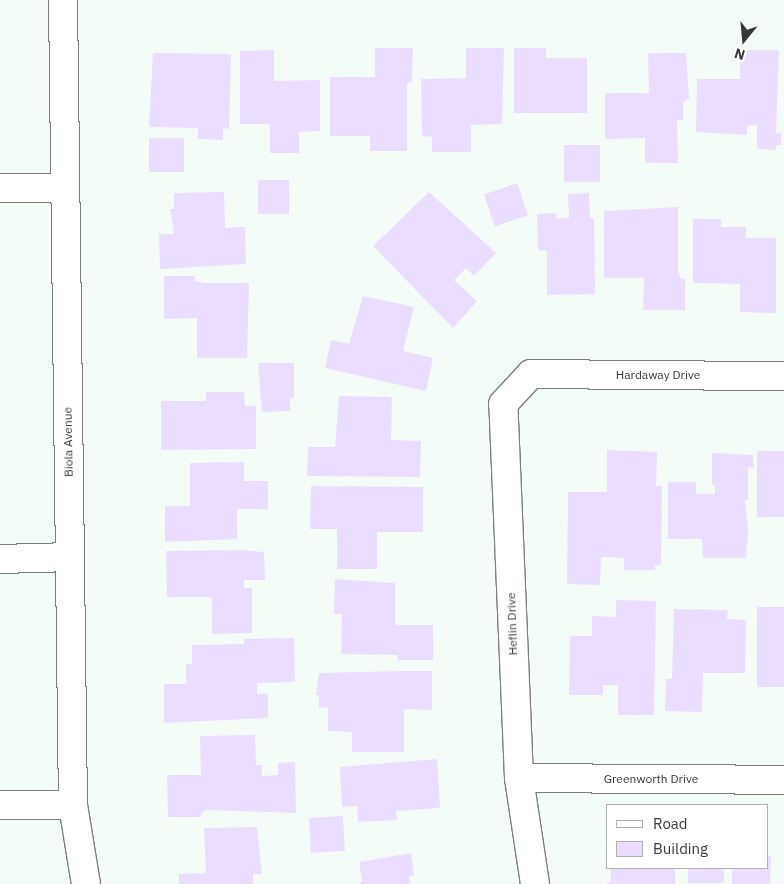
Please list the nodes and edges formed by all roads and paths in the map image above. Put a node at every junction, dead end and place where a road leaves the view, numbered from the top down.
1 (63, 0) edge
2 (0, 188) edge
3 (65, 188) junction
4 (531, 374) joint
5 (784, 376) edge
6 (70, 557) junction
7 (0, 559) edge
8 (519, 778) junction
9 (784, 780) edge
10 (0, 805) edge
11 (73, 805) junction
12 (86, 884) edge
13 (535, 884) edge

1 - 3 street, Biola Avenue
2 - 3 street
3 - 6 street, Biola Avenue
4 - 5 street, Hardaway Drive
4 - 8 street, Heflin Drive
6 - 7 street
6 - 11 street, Biola Avenue
8 - 9 street, Greenworth Drive
8 - 13 street, Heflin Drive
10 - 11 street
11 - 12 street, Biola Avenue

